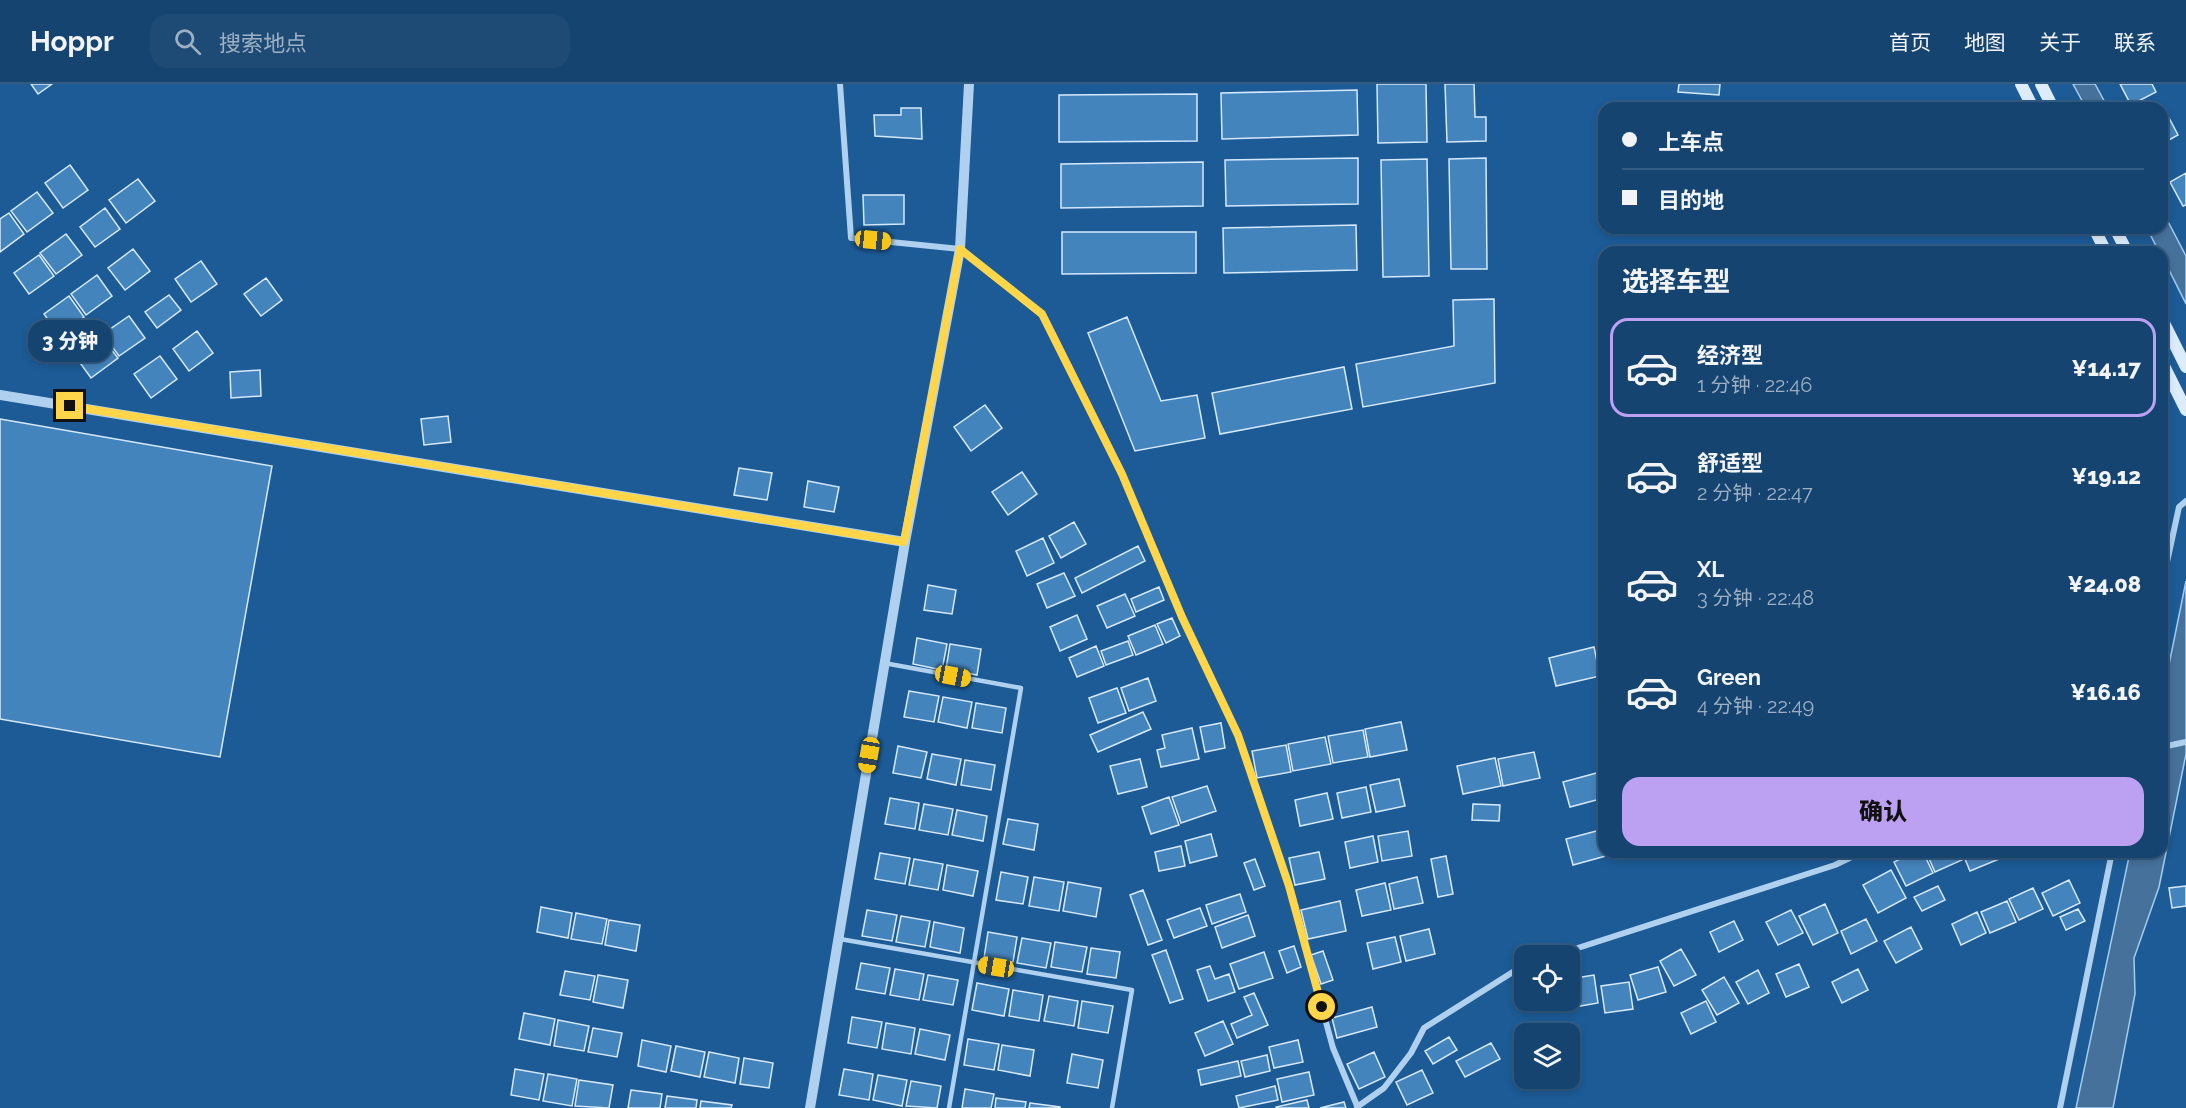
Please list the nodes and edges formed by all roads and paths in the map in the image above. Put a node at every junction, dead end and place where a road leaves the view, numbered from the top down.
1 (840, 84) edge
2 (969, 84) edge
3 (2021, 84) edge
4 (2041, 84) edge
5 (2030, 102) edge
6 (2050, 102) edge
7 (960, 249) junction
8 (2168, 331) edge
9 (2186, 367) edge
10 (2168, 374) edge
11 (0, 395) edge
12 (2186, 410) edge
13 (2186, 501) edge
14 (904, 542) junction
15 (2168, 557) edge
16 (884, 663) junction
17 (2186, 742) edge
18 (2168, 746) edge
19 (1849, 858) edge
20 (2111, 858) edge
21 (837, 939) junction
22 (1580, 947) edge
23 (974, 963) junction
24 (1514, 971) edge
25 (1358, 1107) edge
26 (810, 1108) edge
27 (949, 1108) edge
28 (1112, 1108) edge
29 (2060, 1108) edge

1 - 7 street
2 - 7 street
3 - 5 main road
4 - 6 main road
7 - 14 street
7 - 25 street
8 - 9 main road
10 - 12 main road
11 - 14 street
13 - 15 street
14 - 16 street
16 - 21 street
16 - 23 lane
17 - 18 street
19 - 22 street
20 - 29 street
21 - 23 lane
21 - 26 street
23 - 27 lane
23 - 28 lane
24 - 25 street

